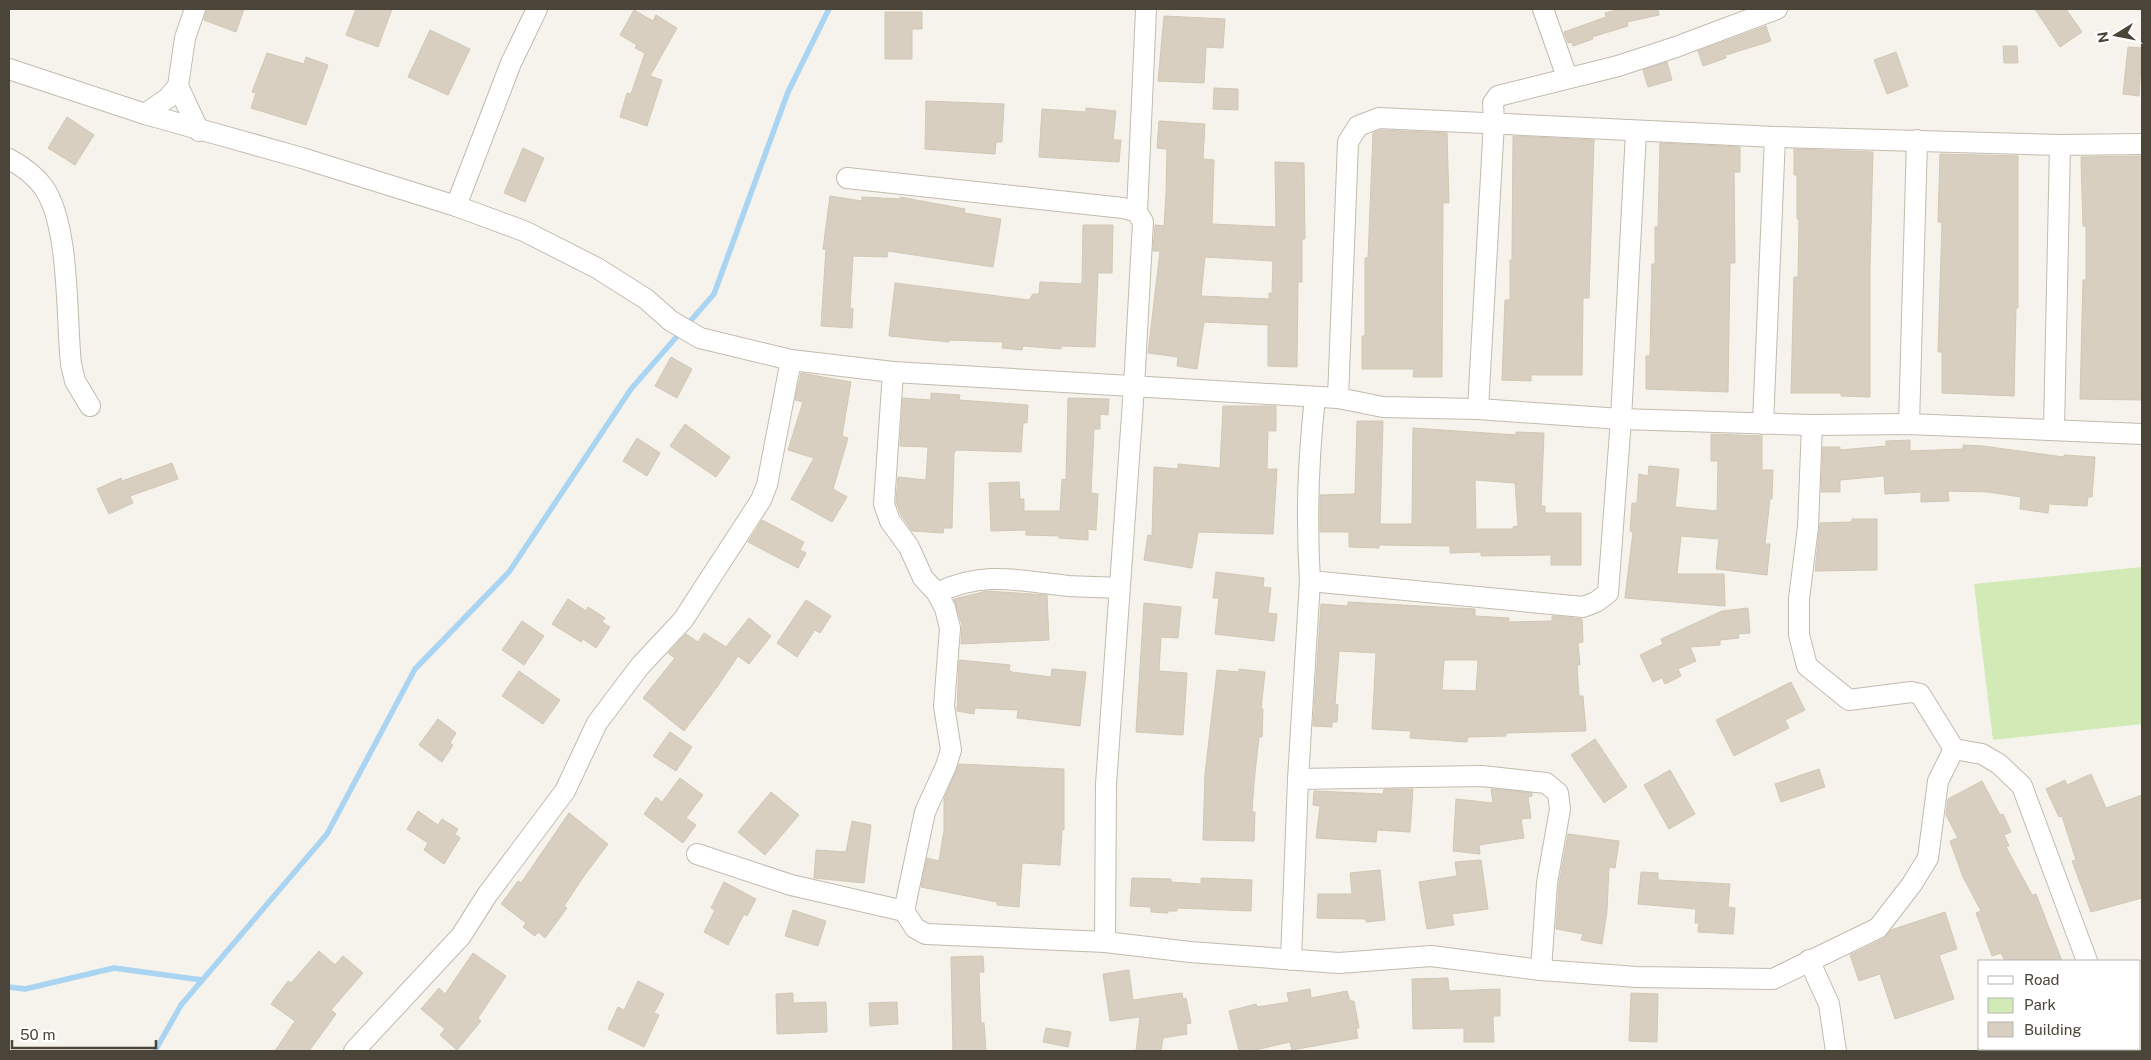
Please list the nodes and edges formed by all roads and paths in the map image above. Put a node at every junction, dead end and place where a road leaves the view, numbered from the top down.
1 (194, 9) edge
2 (537, 9) edge
3 (1543, 9) edge
4 (1777, 9) edge
5 (1146, 10) edge
6 (9, 69) edge
7 (1567, 77) junction
8 (178, 86) junction
9 (145, 114) junction
10 (1494, 122) junction
11 (199, 131) junction
12 (1636, 132) junction
13 (1775, 137) junction
14 (1917, 140) junction
15 (2060, 144) junction
16 (2142, 144) edge
17 (9, 159) edge
18 (847, 178) dead end
19 (456, 206) junction
20 (1137, 212) junction
21 (791, 360) junction
22 (893, 372) junction
23 (1134, 388) junction
24 (1315, 397) junction
25 (1338, 398) junction
26 (90, 406) dead end
27 (1478, 409) junction
28 (1621, 419) junction
29 (1763, 424) junction
30 (1909, 424) junction
31 (1812, 425) junction
32 (2054, 429) junction
33 (2142, 434) edge
34 (1310, 582) junction
35 (1118, 588) junction
36 (937, 593) junction
37 (1954, 749) junction
38 (1298, 779) junction
39 (697, 854) dead end
40 (904, 911) junction
41 (1105, 942) junction
42 (1291, 960) junction
43 (1809, 960) junction
44 (2087, 960) edge
45 (1541, 970) junction
46 (354, 1051) edge
47 (1836, 1051) edge

1 - 8 street
2 - 19 street
3 - 7 street
4 - 7 street
5 - 20 street
6 - 9 street
7 - 10 street
8 - 9 street
8 - 11 street
9 - 11 street
10 - 12 street
10 - 25 street
10 - 27 street
11 - 19 street
12 - 13 street
12 - 28 street
13 - 14 street
13 - 29 street
14 - 15 street
14 - 30 street
15 - 16 street
15 - 32 street
17 - 26 street
18 - 20 street
19 - 21 street
20 - 23 street
21 - 22 street
21 - 46 street
22 - 23 street
22 - 36 street
23 - 24 street
23 - 35 street
24 - 25 street
24 - 34 street
25 - 27 street
27 - 28 street
28 - 29 street
28 - 34 street
29 - 31 street
30 - 31 street
30 - 32 street
31 - 37 street
32 - 33 street
34 - 38 street
35 - 36 street
35 - 41 street
36 - 40 street
37 - 43 street
37 - 44 street
38 - 42 street
38 - 45 street
39 - 40 street
40 - 41 street
41 - 42 street
42 - 45 street
43 - 45 street
43 - 47 street

